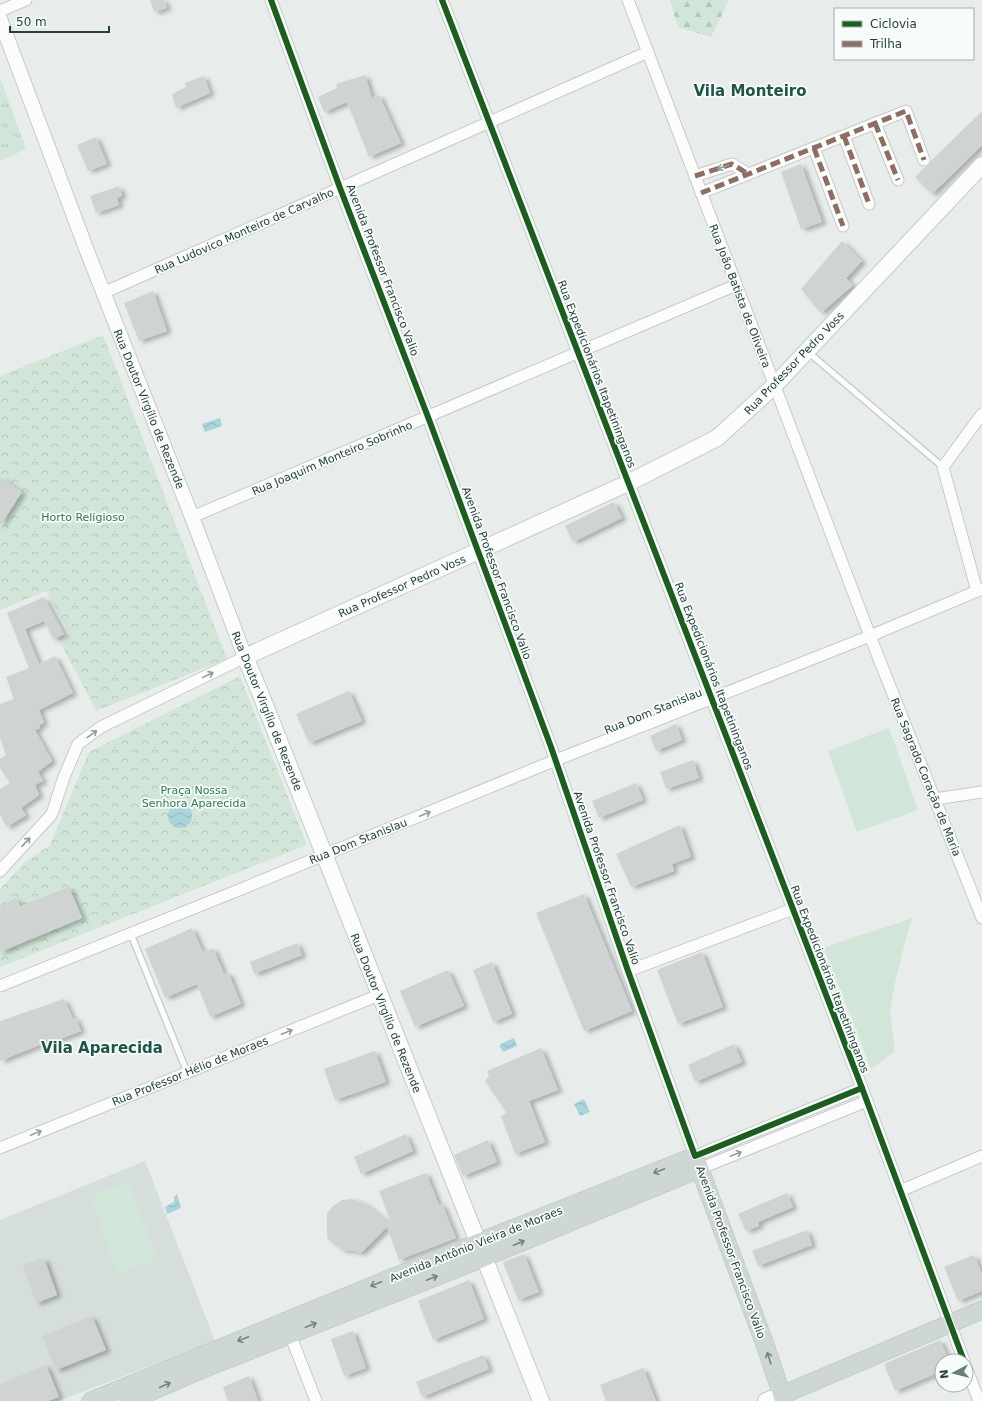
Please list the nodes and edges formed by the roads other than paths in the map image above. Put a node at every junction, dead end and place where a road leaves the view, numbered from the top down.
1 (26, 0) edge
2 (271, 0) edge
3 (442, 0) edge
4 (628, 0) edge
5 (0, 11) edge
6 (0, 19) edge
7 (648, 52) junction
8 (489, 122) junction
9 (875, 123) junction
10 (844, 136) junction
11 (814, 148) junction
12 (924, 160) dead end
13 (982, 165) edge
14 (748, 174) junction
15 (695, 176) junction
16 (898, 180) dead end
17 (340, 188) junction
18 (701, 193) junction
19 (869, 204) dead end
20 (843, 226) dead end
21 (736, 285) junction
22 (103, 293) junction
23 (807, 351) junction
24 (578, 352) junction
25 (774, 386) junction
26 (982, 414) edge
27 (428, 417) junction
28 (944, 467) junction
29 (628, 483) junction
30 (192, 517) junction
31 (478, 552) junction
32 (980, 590) edge
33 (870, 636) junction
34 (245, 657) junction
35 (712, 699) junction
36 (556, 760) junction
37 (982, 792) edge
38 (935, 799) junction
39 (324, 855) junction
40 (0, 871) edge
41 (793, 909) junction
42 (982, 918) edge
43 (130, 932) junction
44 (628, 971) junction
45 (0, 986) edge
46 (380, 995) junction
47 (187, 1072) junction
48 (862, 1088) junction
49 (867, 1102) junction
50 (0, 1148) edge
51 (982, 1156) edge
52 (697, 1162) junction
53 (900, 1191) junction
54 (480, 1250) junction
55 (982, 1310) edge
56 (950, 1323) junction
57 (288, 1328) junction
58 (961, 1353) edge
59 (974, 1388) edge
60 (127, 1397) edge
61 (783, 1398) edge
62 (91, 1401) edge
63 (316, 1401) edge
64 (541, 1401) edge
65 (766, 1401) edge
66 (979, 1401) edge

1 - 5 street
2 - 17 street, Avenida Professor Francisco Valio
3 - 8 street, Rua Expedicionários Itapetininganos
4 - 7 street, Rua João Batista de Oliveira
6 - 22 street, Rua Doutor Virgílio de Rezende
7 - 8 street, Rua Ludovico Monteiro de Carvalho
7 - 15 street, Rua João Batista de Oliveira
8 - 17 street, Rua Ludovico Monteiro de Carvalho
8 - 24 street, Rua Expedicionários Itapetininganos
9 - 10 street
9 - 12 street
9 - 16 street
10 - 11 street
10 - 19 street
11 - 14 street
11 - 20 street
13 - 23 main road, Rua Professor Pedro Voss
14 -> 15 street
14 - 18 street
15 - 18 street, Rua João Batista de Oliveira
17 - 22 street, Rua Ludovico Monteiro de Carvalho
17 - 27 street, Avenida Professor Francisco Valio
18 - 21 street, Rua João Batista de Oliveira
21 - 24 street, Rua Joaquim Monteiro Sobrinho
21 - 25 street, Rua João Batista de Oliveira
22 - 30 street, Rua Doutor Virgílio de Rezende
23 - 25 main road, Rua Professor Pedro Voss
23 - 28 lane
24 - 27 street, Rua Joaquim Monteiro Sobrinho
24 - 29 street, Rua Expedicionários Itapetininganos
25 - 29 main road, Rua Professor Pedro Voss
25 - 33 street, Rua João Batista de Oliveira
26 - 28 street
27 - 30 street, Rua Joaquim Monteiro Sobrinho
27 - 31 street, Avenida Professor Francisco Valio
28 - 32 street
29 - 31 main road, Rua Professor Pedro Voss
29 - 35 street, Rua Expedicionários Itapetininganos
30 - 34 street, Rua Doutor Virgílio de Rezende
31 - 34 main road, Rua Professor Pedro Voss
31 - 36 street, Avenida Professor Francisco Valio
32 - 33 street, Rua Dom Stanislau
33 - 35 street, Rua Dom Stanislau
33 - 38 street, Rua Sagrado Coração de Maria
34 - 39 main road, Rua Doutor Virgílio de Rezende
40 -> 34 street, Rua Professor Pedro Voss
35 - 36 street, Rua Dom Stanislau
35 - 41 street, Rua Expedicionários Itapetininganos
39 -> 36 street, Rua Dom Stanislau
36 - 44 street, Avenida Professor Francisco Valio
37 - 38 street
38 - 42 street, Rua Sagrado Coração de Maria
39 - 43 street, Rua Dom Stanislau
39 - 46 main road, Rua Doutor Virgílio de Rezende
41 - 44 street
41 - 48 street, Rua Expedicionários Itapetininganos
43 - 45 street, Rua Dom Stanislau
43 - 47 lane
44 - 52 street, Avenida Professor Francisco Valio
47 -> 46 street, Rua Professor Hélio de Moraes
46 - 54 main road, Rua Doutor Virgílio de Rezende
50 -> 47 street, Rua Professor Hélio de Moraes
48 - 49 street, Rua Expedicionários Itapetininganos
48 - 52 street, Avenida Antônio Vieira de Moraes
52 -> 49 street, Avenida Antônio Vieira de Moraes
49 - 53 street, Rua Expedicionários Itapetininganos
51 - 53 street
52 - 54 main road, Avenida Antônio Vieira de Moraes
61 -> 52 main road, Avenida Professor Francisco Valio
53 - 56 street, Rua Expedicionários Itapetininganos
54 - 57 main road, Avenida Antônio Vieira de Moraes
54 - 64 main road, Rua Doutor Virgílio de Rezende
55 - 56 main road
56 - 58 street, Rua Expedicionários Itapetininganos
56 - 61 main road
57 - 60 main road, Avenida Antônio Vieira de Moraes
57 - 63 street
59 - 66 street
60 - 62 main road, Avenida Antônio Vieira de Moraes
61 - 65 main road

